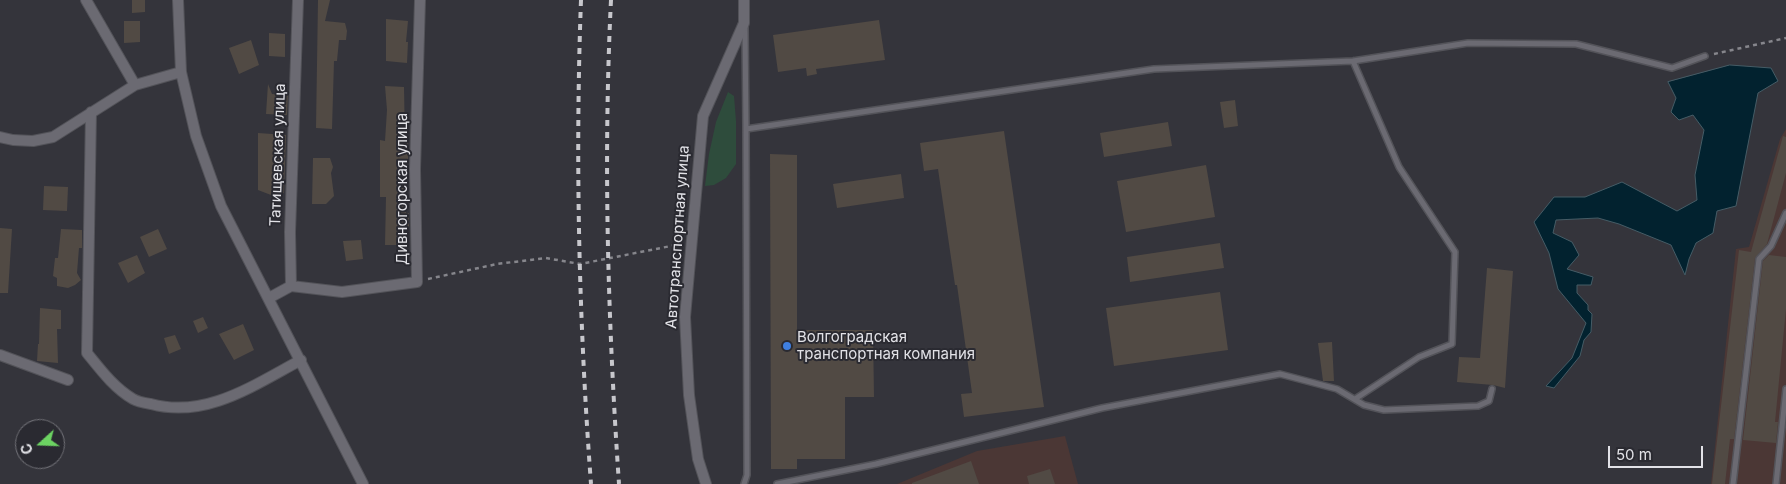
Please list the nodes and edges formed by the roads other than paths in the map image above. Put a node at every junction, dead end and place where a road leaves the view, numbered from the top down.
1 (86, 0) edge
2 (178, 0) edge
3 (298, 0) edge
4 (420, 0) edge
5 (744, 0) edge
6 (744, 24) junction
7 (1705, 56) road end
8 (1353, 61) junction
9 (182, 72) junction
10 (135, 85) junction
11 (90, 112) junction
12 (746, 129) junction
13 (0, 137) edge
14 (1786, 214) edge
15 (291, 286) junction
16 (269, 298) junction
17 (0, 355) edge
18 (301, 360) junction
19 (68, 380) dead end
20 (1492, 388) dead end
21 (1786, 389) edge
22 (1355, 399) junction
23 (363, 484) edge
24 (706, 484) edge
25 (744, 484) edge
26 (777, 484) edge
27 (1733, 484) edge
28 (1776, 484) edge

1 - 10 street
2 - 9 street
3 - 15 street, Татищевская улица
4 - 15 street, Дивногорская улица
5 - 6 street, Автотранспортная улица
6 - 12 lane
6 - 24 street, Автотранспортная улица
7 - 8 lane
8 - 12 lane
8 - 22 lane
9 - 10 street
9 - 16 street
10 - 11 street
11 - 13 street
11 - 18 street
12 - 25 lane
14 - 27 lane
15 - 16 street
16 - 18 street
17 - 19 street
18 - 23 street
20 - 22 lane
21 - 28 lane
22 - 26 lane

